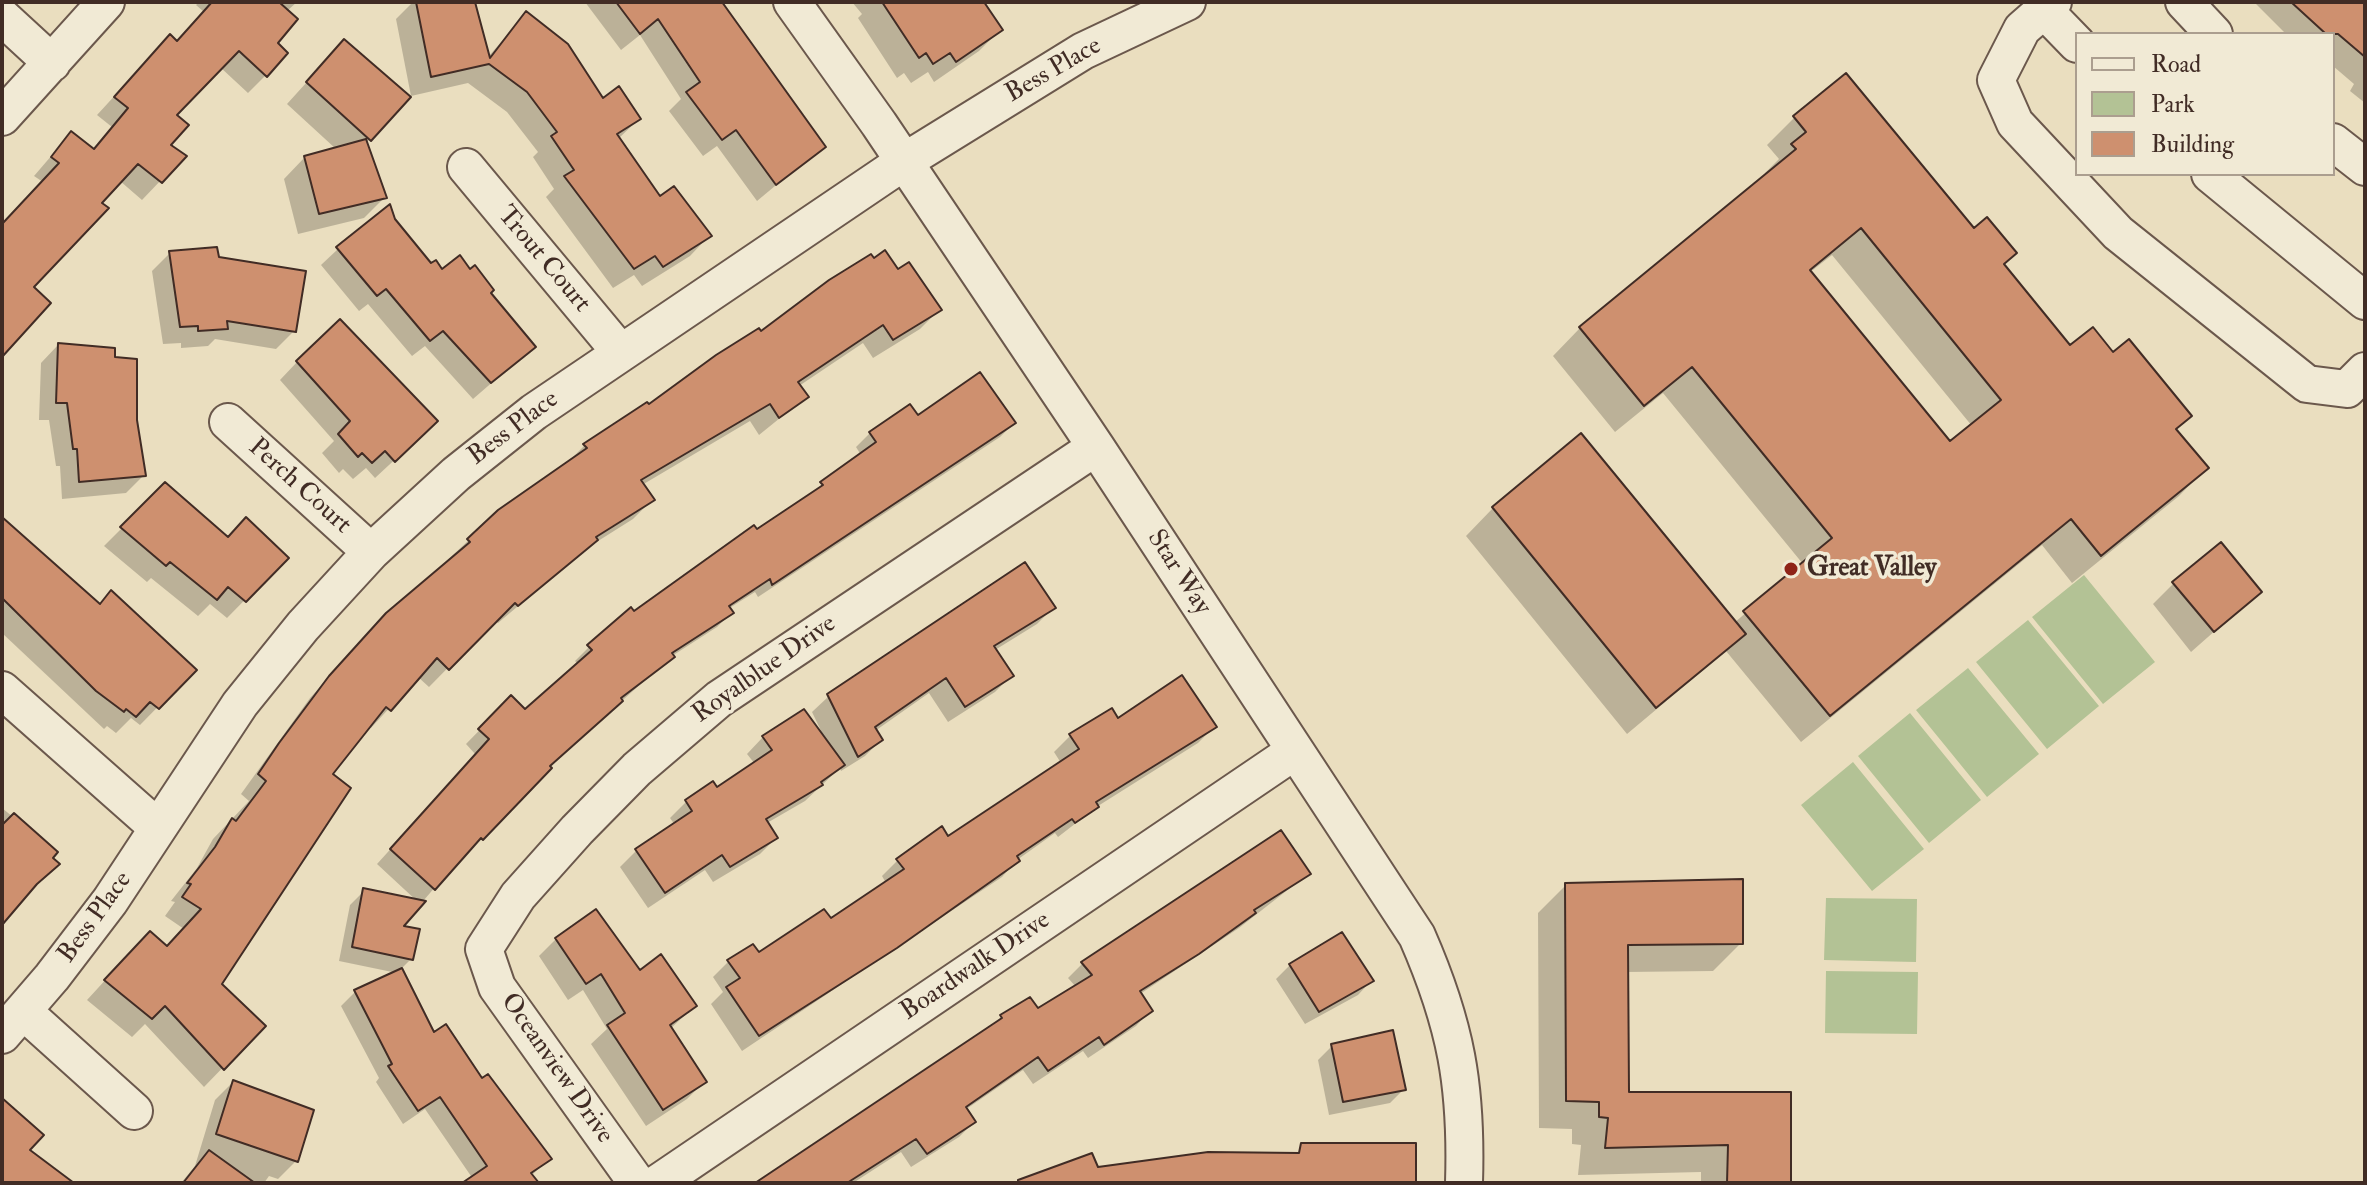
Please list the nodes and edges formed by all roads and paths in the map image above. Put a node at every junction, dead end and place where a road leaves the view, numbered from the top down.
1 (106, 2) edge
2 (792, 2) edge
3 (1187, 2) edge
4 (2184, 2) edge
5 (2049, 6) edge
6 (2, 17) edge
7 (2212, 32) edge
8 (2075, 41) edge
9 (52, 63) junction
10 (2, 117) edge
11 (2335, 144) edge
12 (905, 161) junction
13 (466, 167) dead end
14 (2365, 167) edge
15 (2212, 176) edge
16 (2365, 301) edge
17 (621, 353) junction
18 (2365, 371) edge
19 (228, 422) dead end
20 (1096, 447) junction
21 (371, 552) junction
22 (2, 690) edge
23 (1295, 751) junction
24 (158, 828) junction
25 (484, 949) joint
26 (13, 1023) edge
27 (134, 1111) dead end
28 (637, 1183) edge
29 (658, 1183) edge
30 (1464, 1183) edge

1 - 9 street
2 - 12 street, Star Way
3 - 12 street, Bess Place
4 - 7 street
5 - 8 street
5 - 18 street
6 - 9 street
9 - 10 street
11 - 14 street
12 - 17 street, Bess Place
12 - 20 street, Star Way
13 - 17 street, Trout Court
15 - 16 street
17 - 21 street, Bess Place
19 - 21 street, Perch Court
20 - 23 street, Star Way
20 - 25 street, Royalblue Drive
21 - 24 street, Bess Place
22 - 24 street
23 - 29 street, Boardwalk Drive
23 - 30 street, Star Way
24 - 26 street, Bess Place
25 - 28 street, Oceanview Drive
26 - 27 street

